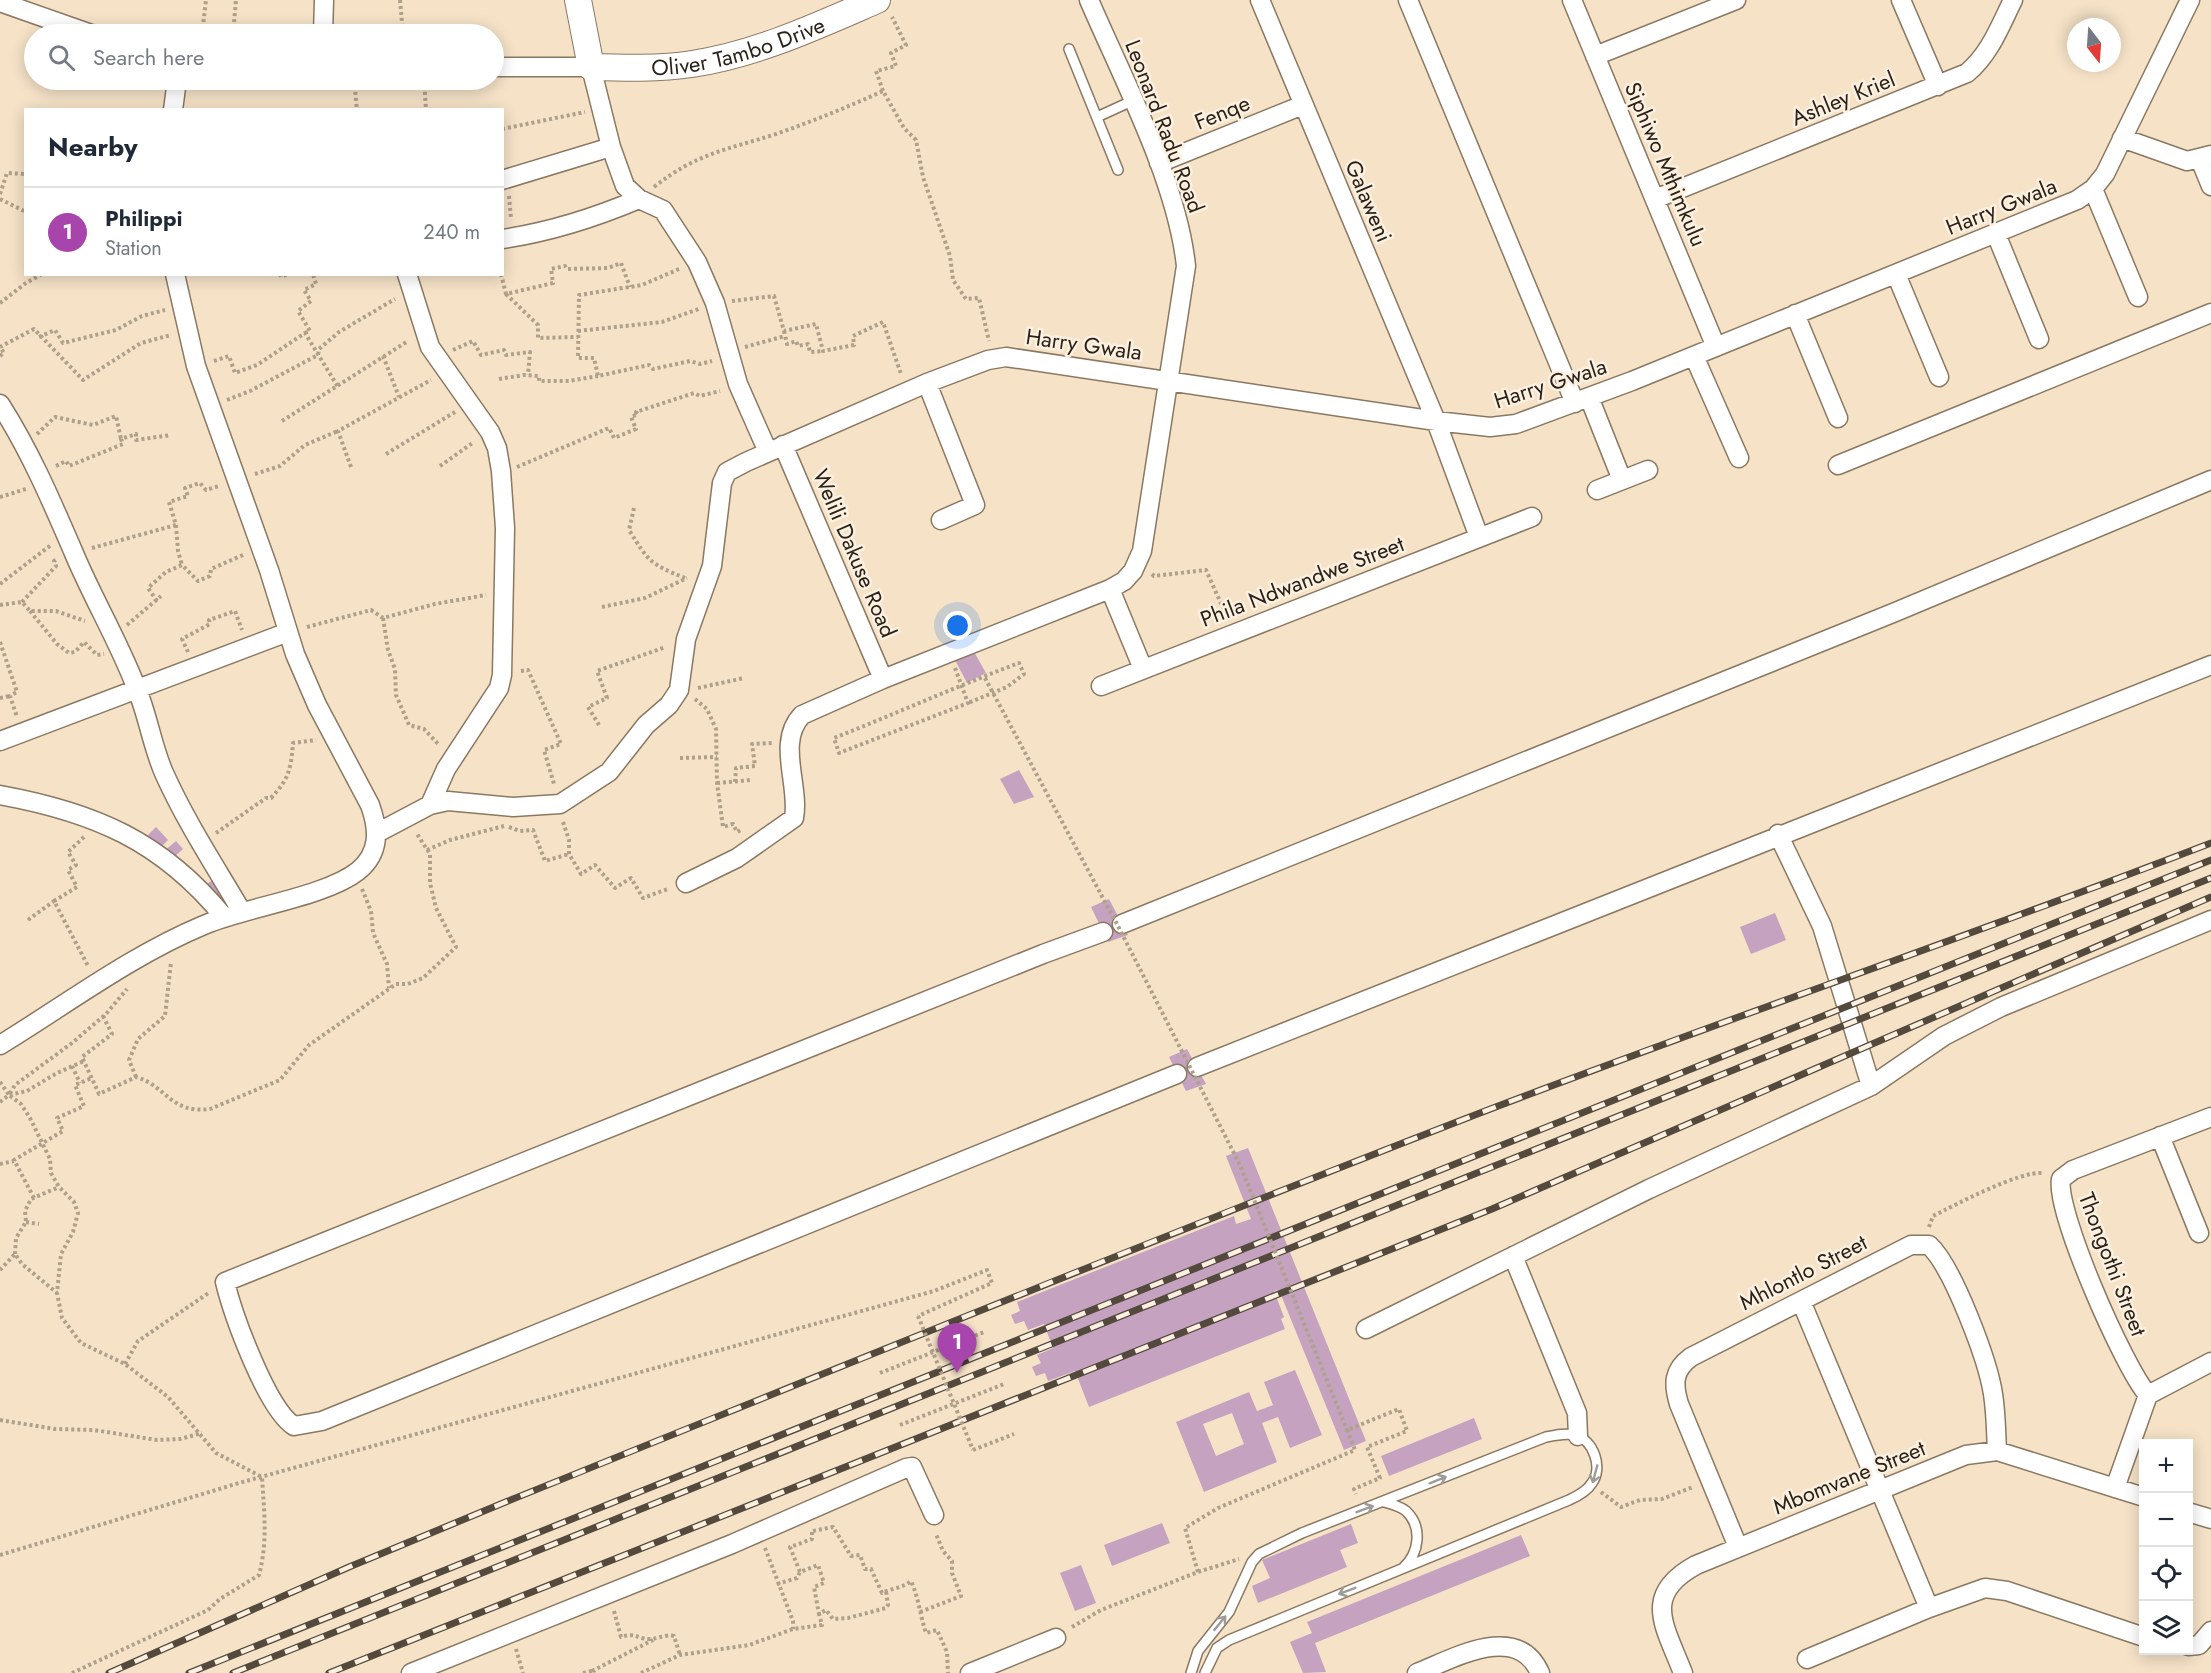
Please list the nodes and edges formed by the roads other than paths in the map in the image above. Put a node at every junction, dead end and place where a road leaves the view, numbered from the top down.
1 (324, 0) edge
2 (578, 0) edge
3 (1089, 0) edge
4 (1260, 0) edge
5 (1408, 0) edge
6 (1572, 0) edge
7 (1736, 0) edge
8 (1901, 0) edge
9 (2013, 0) edge
10 (2190, 0) edge
11 (0, 2) edge
12 (883, 5) edge
13 (63, 24) edge
14 (323, 24) edge
15 (1069, 49) dead end
16 (1595, 56) junction
17 (504, 67) edge
18 (591, 67) junction
19 (1938, 86) junction
20 (176, 90) edge
21 (1132, 101) junction
22 (1303, 105) junction
23 (173, 108) edge
24 (1097, 117) junction
25 (2122, 138) junction
26 (611, 147) junction
27 (2206, 157) edge
28 (1159, 164) junction
29 (1118, 170) dead end
30 (505, 180) edge
31 (2211, 186) edge
32 (2093, 189) junction
33 (639, 199) junction
34 (1654, 199) junction
35 (1995, 234) junction
36 (508, 238) edge
37 (1896, 274) junction
38 (175, 276) edge
39 (409, 282) edge
40 (2138, 297) dead end
41 (1796, 314) junction
42 (2211, 314) edge
43 (2039, 339) dead end
44 (1716, 347) junction
45 (1694, 356) junction
46 (1939, 377) dead end
47 (1168, 381) junction
48 (927, 383) junction
49 (1582, 400) junction
50 (0, 404) edge
51 (1838, 418) dead end
52 (1436, 421) junction
53 (776, 449) junction
54 (1739, 458) dead end
55 (1838, 465) dead end
56 (1648, 470) dead end
57 (1622, 480) junction
58 (2211, 480) edge
59 (1597, 490) dead end
60 (1532, 517) dead end
61 (941, 520) dead end
62 (1479, 537) junction
63 (1110, 590) junction
64 (288, 632) junction
65 (2211, 665) edge
66 (1143, 669) junction
67 (883, 679) junction
68 (1101, 686) dead end
69 (138, 690) junction
70 (0, 741) edge
71 (0, 795) edge
72 (430, 805) junction
73 (378, 833) junction
74 (1778, 834) junction
75 (686, 883) road end
76 (243, 912) junction
77 (224, 917) junction
78 (2211, 920) edge
79 (1122, 924) dead end
80 (1104, 932) dead end
81 (0, 1044) edge
82 (1197, 1067) dead end
83 (1177, 1074) dead end
84 (1871, 1086) junction
85 (2211, 1117) edge
86 (2160, 1136) junction
87 (2199, 1233) dead end
88 (1513, 1256) junction
89 (1801, 1300) junction
90 (1366, 1329) dead end
91 (2211, 1362) edge
92 (2148, 1395) junction
93 (1578, 1436) junction
94 (1997, 1450) junction
95 (2115, 1488) junction
96 (1880, 1490) junction
97 (2139, 1495) edge
98 (1384, 1502) junction
99 (2193, 1514) edge
100 (934, 1515) road end
101 (2211, 1519) edge
102 (1738, 1547) junction
103 (1402, 1570) junction
104 (1929, 1608) junction
105 (2211, 1631) edge
106 (2139, 1635) edge
107 (1056, 1638) road end
108 (2193, 1646) edge
109 (1807, 1659) dead end
110 (411, 1673) edge
111 (970, 1673) edge
112 (1191, 1673) edge
113 (1205, 1673) edge
114 (1417, 1673) edge
115 (1540, 1673) edge
116 (1683, 1673) edge

1 - 14 street
2 - 18 street
3 - 21 street, Leonard Radu Road
4 - 22 street, Galaweni
5 - 49 street
6 - 16 street, Siphiwo Mthimkulu
7 - 16 street
8 - 19 street
9 - 19 street, Ashley Kriel
10 - 25 street, Harry Gwala
11 - 13 street
12 - 18 street, Oliver Tambo Drive
15 - 24 lane
16 - 34 street, Siphiwo Mthimkulu
17 - 18 street
18 - 26 street
19 - 34 street, Ashley Kriel
20 - 23 street
21 - 24 lane
21 - 28 street, Leonard Radu Road
22 - 28 street, Fenqe
22 - 52 street, Galaweni
24 - 29 lane
25 - 27 street
25 - 32 street, Harry Gwala
26 - 30 street
26 - 33 street
27 - 31 street
28 - 47 street, Leonard Radu Road
32 - 35 street, Harry Gwala
32 - 40 street
33 - 36 street
33 - 53 street, Welili Dakuse Road
34 - 44 street, Siphiwo Mthimkulu
35 - 37 street, Harry Gwala
35 - 43 street
37 - 41 street, Harry Gwala
37 - 46 street
38 - 64 street
39 - 72 street
41 - 44 street, Harry Gwala
41 - 51 street
42 - 55 street
44 - 45 street, Harry Gwala
45 - 49 street, Harry Gwala
45 - 54 street
47 - 48 street, Harry Gwala
47 - 52 street, Harry Gwala
47 - 63 street, Leonard Radu Road
48 - 53 street, Harry Gwala
48 - 61 street
49 - 52 street, Harry Gwala
49 - 57 street
50 - 69 street
52 - 62 street
53 - 67 street, Welili Dakuse Road
53 - 72 street, Harry Gwala
56 - 57 street
57 - 59 street
58 - 79 street
60 - 62 street, Phila Ndwandwe Street
62 - 66 street, Phila Ndwandwe Street
63 - 66 street
63 - 67 street, Leonard Radu Road
64 - 69 street
64 - 73 street
65 - 74 street
66 - 68 street, Phila Ndwandwe Street
67 - 75 street, Leonard Radu Road
69 - 70 street
69 - 76 street
71 - 77 street
72 - 73 street
73 - 76 street
74 - 82 street
74 - 84 street
76 - 77 street
77 - 81 street
78 - 84 street
80 - 83 street
84 - 88 street
85 - 86 street, Thongothi Street
86 - 87 street
86 - 92 street, Thongothi Street
88 - 90 street
88 - 93 street
89 - 94 street, Mhlontlo Street
89 - 96 street
89 - 102 street, Mhlontlo Street
91 - 92 street
92 - 95 street
98 -> 93 lane
93 -> 103 lane
94 - 95 street, Mbomvane Street
94 - 96 street, Mbomvane Street
95 - 97 street, Mbomvane Street
96 - 102 street, Mbomvane Street
96 - 104 street
98 - 103 lane
112 -> 98 lane
99 - 101 street
100 - 110 street
102 - 116 street, Mbomvane Street
103 -> 113 lane
104 - 106 street
104 - 109 street
105 - 108 street
107 - 111 street
114 - 115 street

